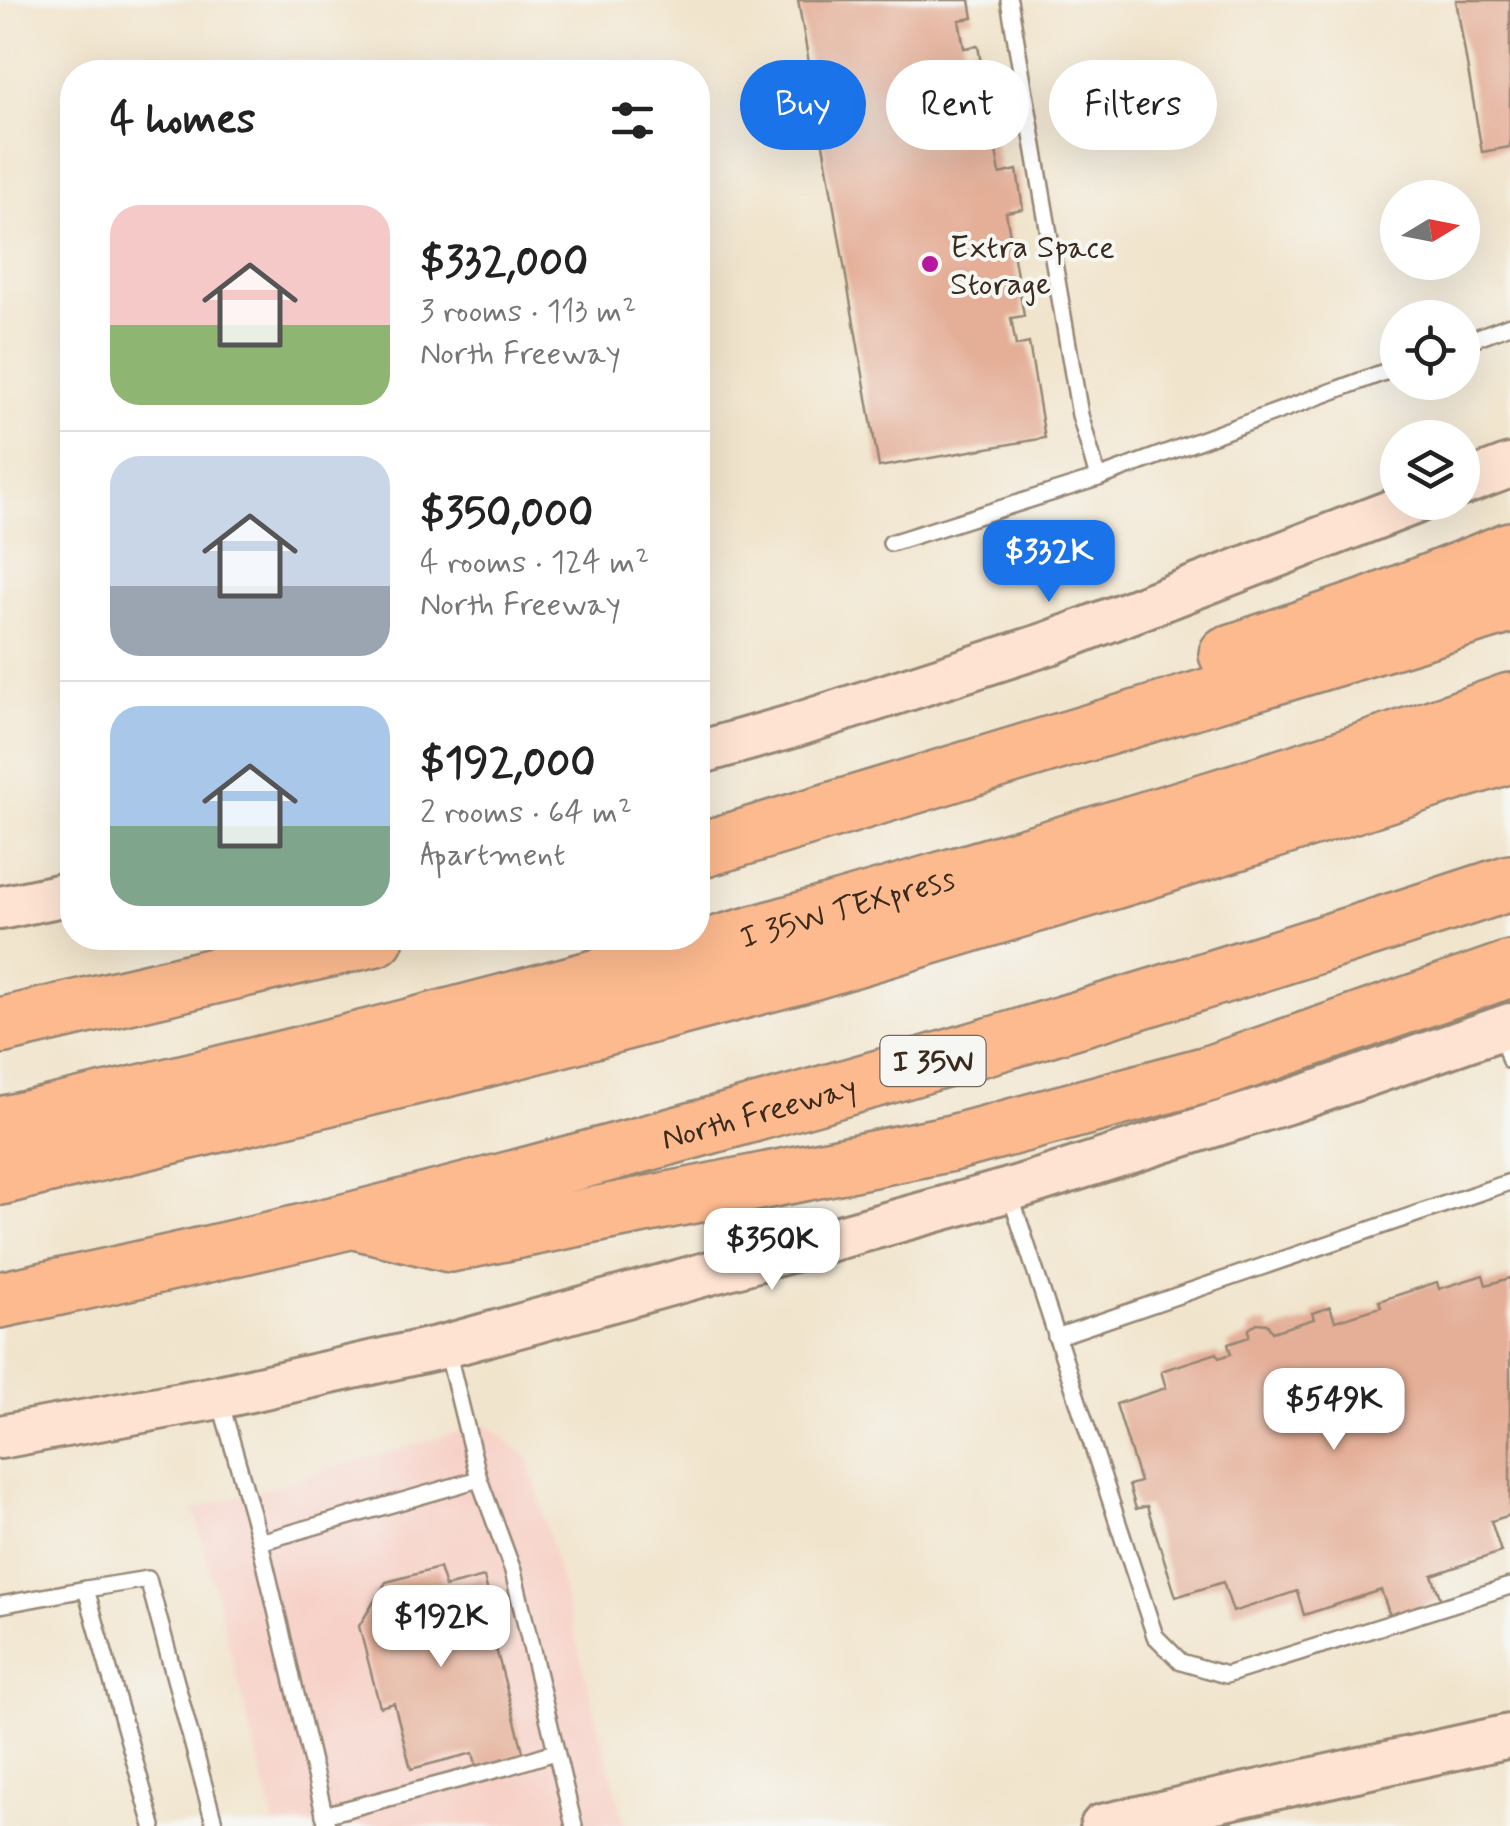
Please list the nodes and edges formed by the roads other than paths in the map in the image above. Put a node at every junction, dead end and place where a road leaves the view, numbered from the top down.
1 (1009, 0) edge
2 (1510, 325) edge
3 (1480, 336) edge
4 (1380, 374) edge
5 (1510, 466) edge
6 (1480, 477) edge
7 (1098, 478) junction
8 (1380, 516) edge
9 (890, 544) dead end
10 (1510, 550) edge
11 (1510, 605) edge
12 (1510, 701) edge
13 (710, 750) edge
14 (1510, 755) edge
15 (718, 846) edge
16 (1510, 883) edge
17 (60, 896) edge
18 (0, 908) edge
19 (710, 947) edge
20 (325, 950) edge
21 (698, 950) edge
22 (1510, 969) edge
23 (0, 1026) edge
24 (1507, 1038) edge
25 (0, 1126) edge
26 (0, 1177) edge
27 (1510, 1182) edge
28 (1009, 1190) junction
29 (351, 1220) junction
30 (0, 1300) edge
31 (1056, 1338) junction
32 (446, 1346) junction
33 (219, 1397) junction
34 (0, 1436) edge
35 (479, 1479) junction
36 (260, 1542) junction
37 (1510, 1586) edge
38 (86, 1588) junction
39 (0, 1605) edge
40 (1510, 1736) edge
41 (555, 1752) junction
42 (325, 1821) edge
43 (152, 1826) edge
44 (216, 1826) edge
45 (574, 1826) edge
46 (1102, 1826) edge

1 - 7 lane
2 - 3 lane
4 - 7 lane
5 - 6 main road
7 - 9 lane
8 - 13 main road
10 - 15 highway
11 - 15 highway
12 - 19 highway, I 35W TEXpress
14 - 26 highway, I 35W TEXpress
16 - 29 highway, North Freeway / I 35W
17 - 18 main road
20 - 23 highway
21 - 25 highway, I 35W TEXpress
22 - 29 highway
24 - 28 main road
27 - 31 lane
28 - 31 lane
28 - 32 main road
29 - 30 highway, North Freeway / I 35W
31 - 37 lane
32 - 33 main road
32 - 35 lane
33 - 34 main road
33 - 36 lane
35 - 36 lane
35 - 41 lane
36 - 42 lane
38 - 39 lane
38 - 43 lane
38 - 44 lane
40 - 46 main road
41 - 42 lane
41 - 45 lane

